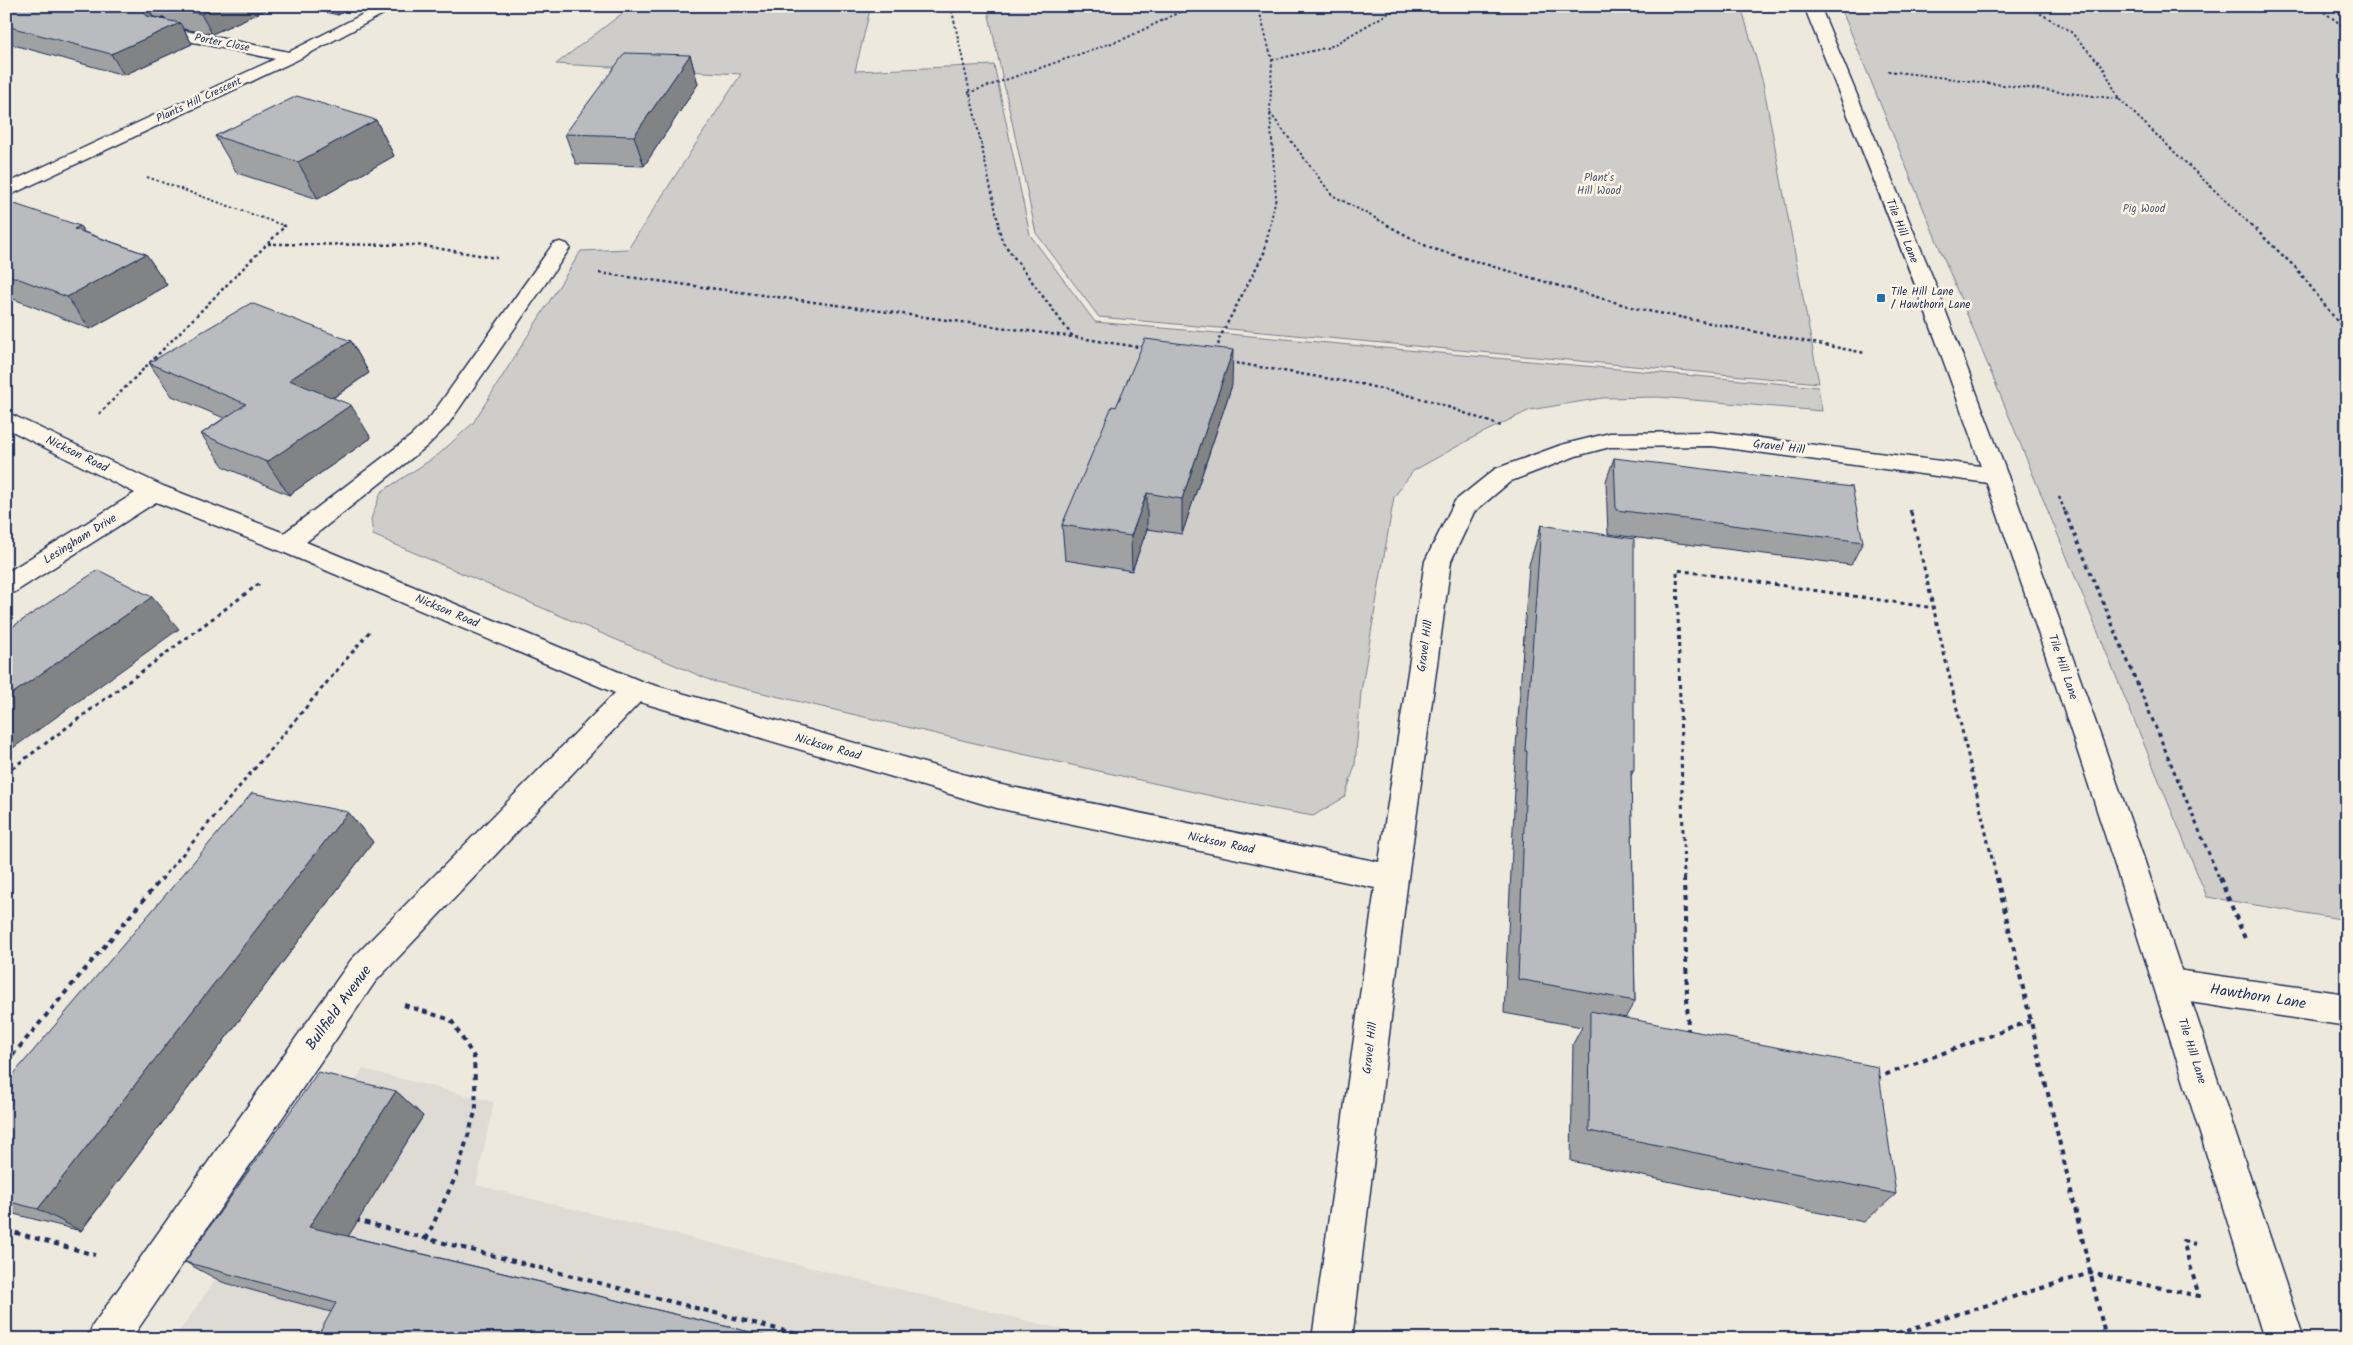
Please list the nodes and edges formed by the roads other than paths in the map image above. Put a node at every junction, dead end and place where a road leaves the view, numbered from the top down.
1 (391, 6) edge
2 (1812, 6) edge
3 (158, 22) edge
4 (291, 57) junction
5 (6, 191) edge
6 (560, 248) dead end
7 (6, 419) edge
8 (1996, 476) junction
9 (154, 492) junction
10 (294, 547) junction
11 (6, 585) edge
12 (635, 690) junction
13 (1392, 878) junction
14 (2170, 984) junction
15 (2347, 1010) edge
16 (107, 1339) edge
17 (1332, 1339) edge
18 (2284, 1339) edge

1 - 4 street, Plants Hill Crescent
2 - 8 street, Tile Hill Lane
3 - 4 street, Porter Close
4 - 5 street, Plants Hill Crescent
6 - 10 street
7 - 9 street, Nickson Road
8 - 13 street, Gravel Hill
8 - 14 street, Tile Hill Lane
9 - 10 street, Nickson Road
9 - 11 street, Lesingham Drive
10 - 12 street, Nickson Road
12 - 13 street, Nickson Road
12 - 16 street, Bullfield Avenue
13 - 17 street, Gravel Hill
14 - 15 street, Hawthorn Lane
14 - 18 street, Tile Hill Lane

